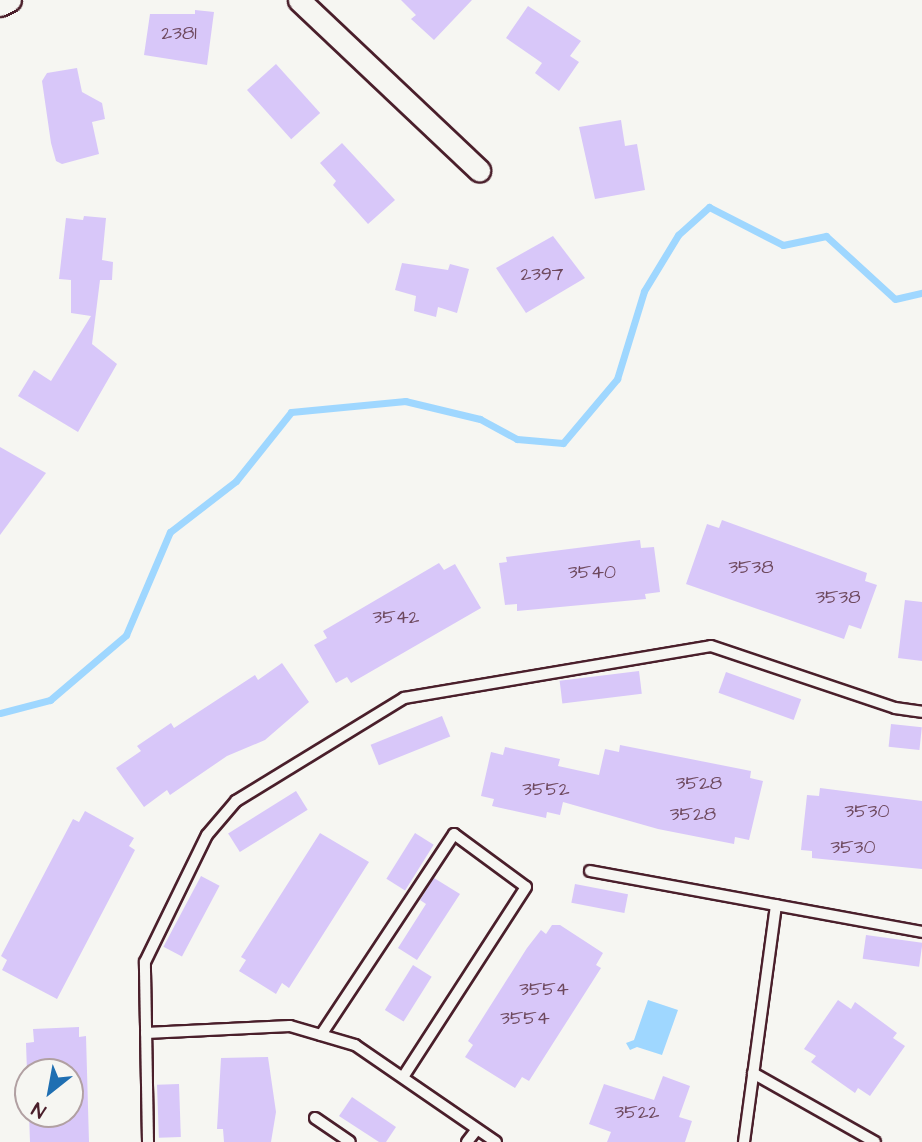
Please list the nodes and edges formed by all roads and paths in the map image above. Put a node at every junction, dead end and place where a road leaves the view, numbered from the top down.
1 (10, 0) edge
2 (299, 0) edge
3 (0, 5) edge
4 (479, 170) dead end
5 (922, 712) edge
6 (590, 871) dead end
7 (776, 905) junction
8 (922, 932) edge
9 (146, 1033) junction
10 (321, 1035) junction
11 (753, 1073) junction
12 (403, 1077) junction
13 (315, 1118) dead end
14 (477, 1129) junction
15 (148, 1142) edge
16 (350, 1142) edge
17 (467, 1142) edge
18 (496, 1142) edge
19 (744, 1142) edge
20 (875, 1142) edge

1 - 3 street
2 - 4 street
5 - 9 lane
6 - 7 lane
7 - 8 lane
7 - 11 lane
9 - 10 lane
9 - 15 lane
10 - 12 lane
10 - 12 lane
11 - 19 lane
11 - 20 lane
12 - 14 lane
13 - 16 lane
14 - 17 lane
14 - 18 lane

